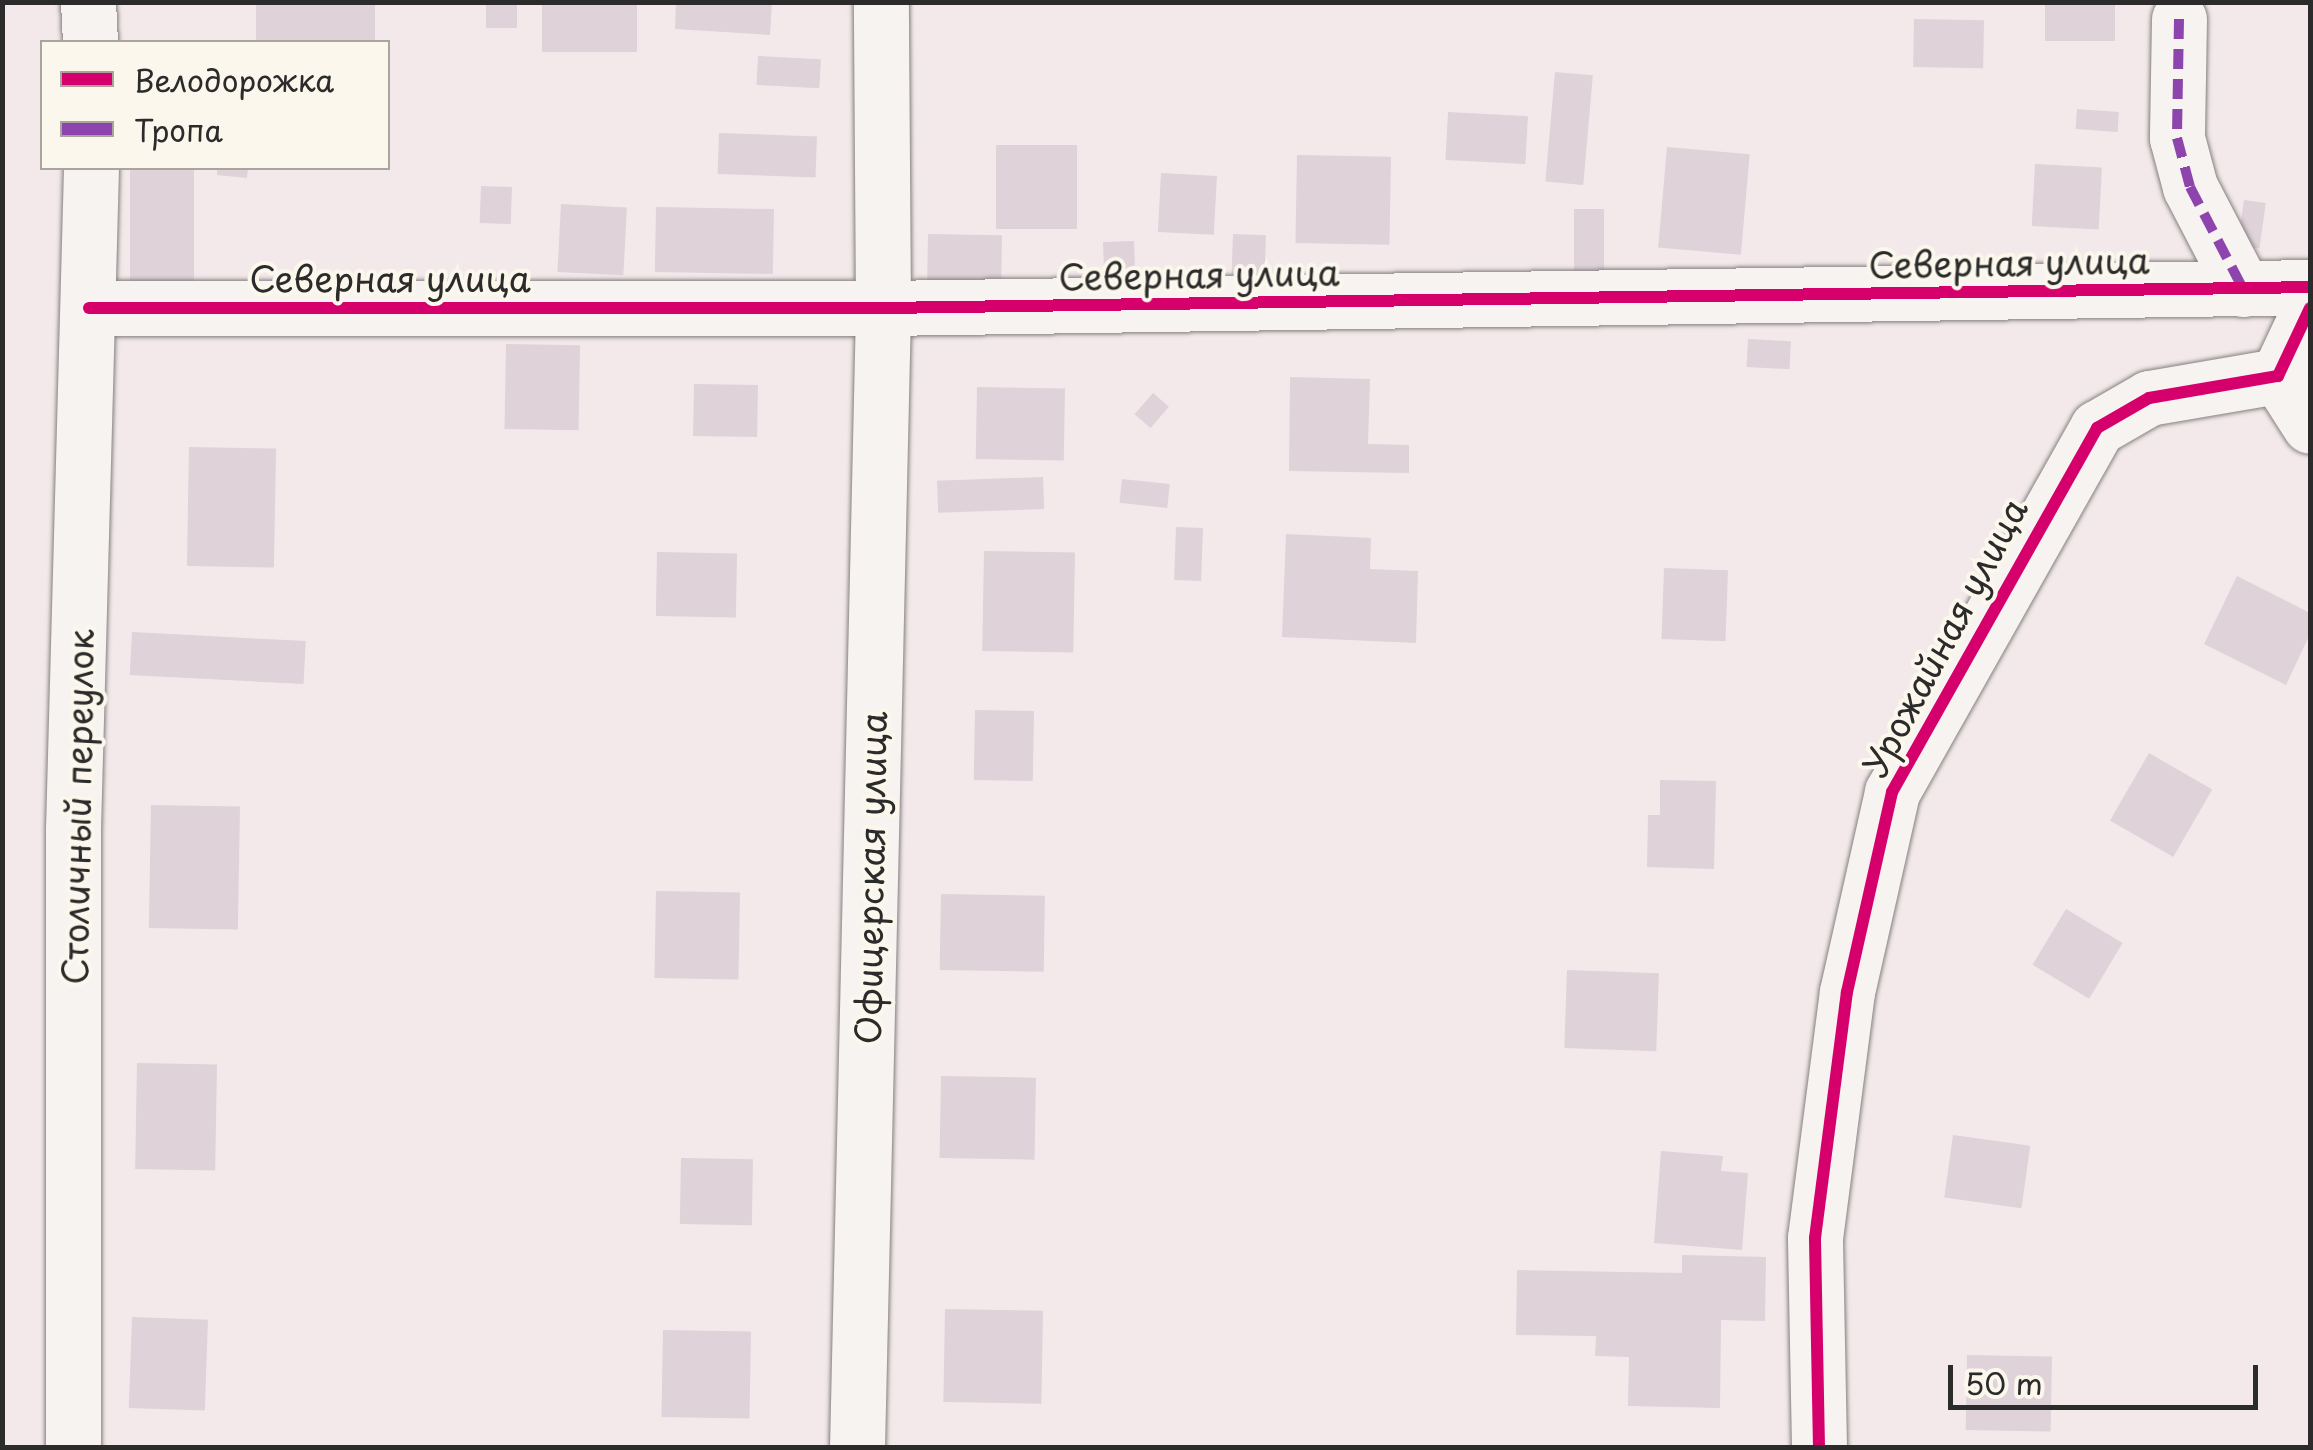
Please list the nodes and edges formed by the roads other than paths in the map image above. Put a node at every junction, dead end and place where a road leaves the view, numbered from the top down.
1 (88, 2) edge
2 (881, 2) edge
3 (2179, 19) dead end
4 (90, 40) edge
5 (91, 170) edge
6 (2310, 287) edge
7 (2243, 288) junction
8 (89, 308) junction
9 (883, 308) junction
10 (2310, 308) edge
11 (2278, 376) junction
12 (2310, 426) edge
13 (73, 1448) edge
14 (857, 1448) edge
15 (1819, 1448) edge

1 - 4 street
2 - 9 street, Офицерская улица
3 - 7 street
5 - 8 street, Столичный переулок
6 - 7 street, Северная улица
7 - 9 street, Северная улица
8 - 9 street, Северная улица
8 - 13 street, Столичный переулок
9 - 14 street, Офицерская улица
10 - 11 street
11 - 12 street
11 - 15 street, Урожайная улица

